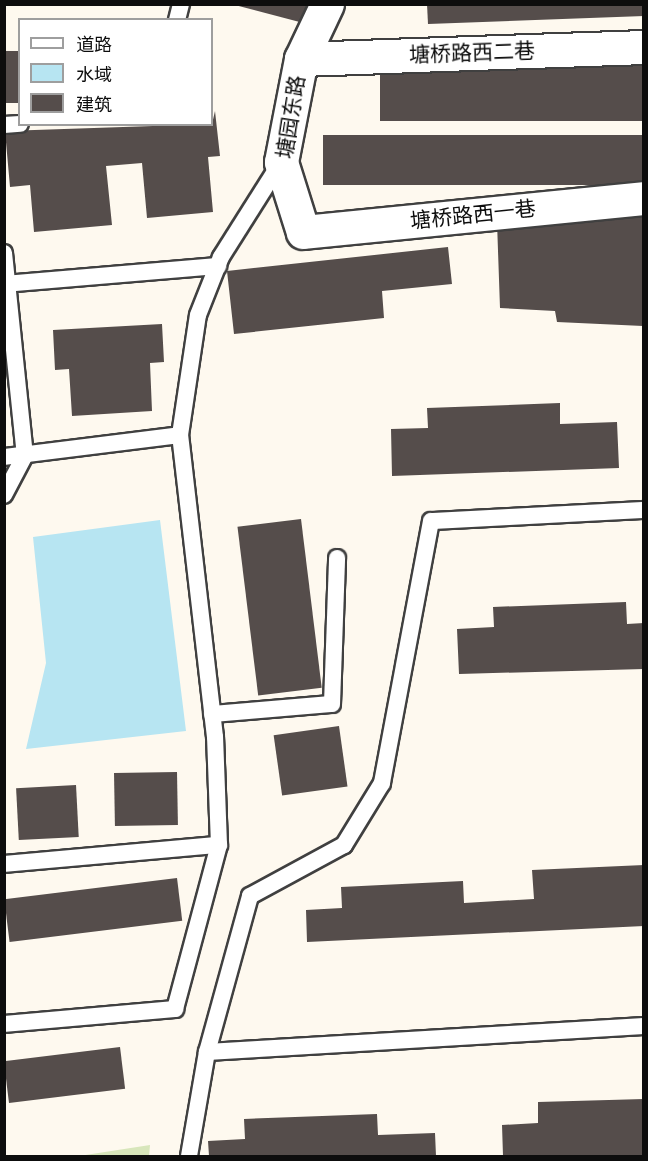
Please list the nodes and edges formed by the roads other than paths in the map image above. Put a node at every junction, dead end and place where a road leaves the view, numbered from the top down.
1 (327, 4) edge
2 (644, 47) edge
3 (301, 59) junction
4 (281, 162) junction
5 (644, 198) edge
6 (303, 232) joint
7 (4, 253) edge
8 (218, 266) junction
9 (6, 284) edge
10 (180, 435) junction
11 (25, 455) junction
12 (4, 457) edge
13 (4, 495) edge
14 (644, 510) edge
15 (337, 558) dead end
16 (212, 714) junction
17 (219, 845) junction
18 (4, 864) edge
19 (4, 1024) edge
20 (644, 1026) edge
21 (207, 1052) junction
22 (189, 1156) edge

1 - 3 street, 塘园东路
2 - 3 street, 塘桥路西二巷
3 - 4 street, 塘园东路
4 - 6 street, 塘园东路
4 - 8 lane
5 - 6 street, 塘桥路西一巷
7 - 9 lane
8 - 9 lane
8 - 10 lane
9 - 11 lane
10 - 11 lane
10 - 16 lane
11 - 12 lane
11 - 13 lane
14 - 21 lane
15 - 16 lane
16 - 17 lane
17 - 18 lane
17 - 19 lane
20 - 21 lane
21 - 22 lane

